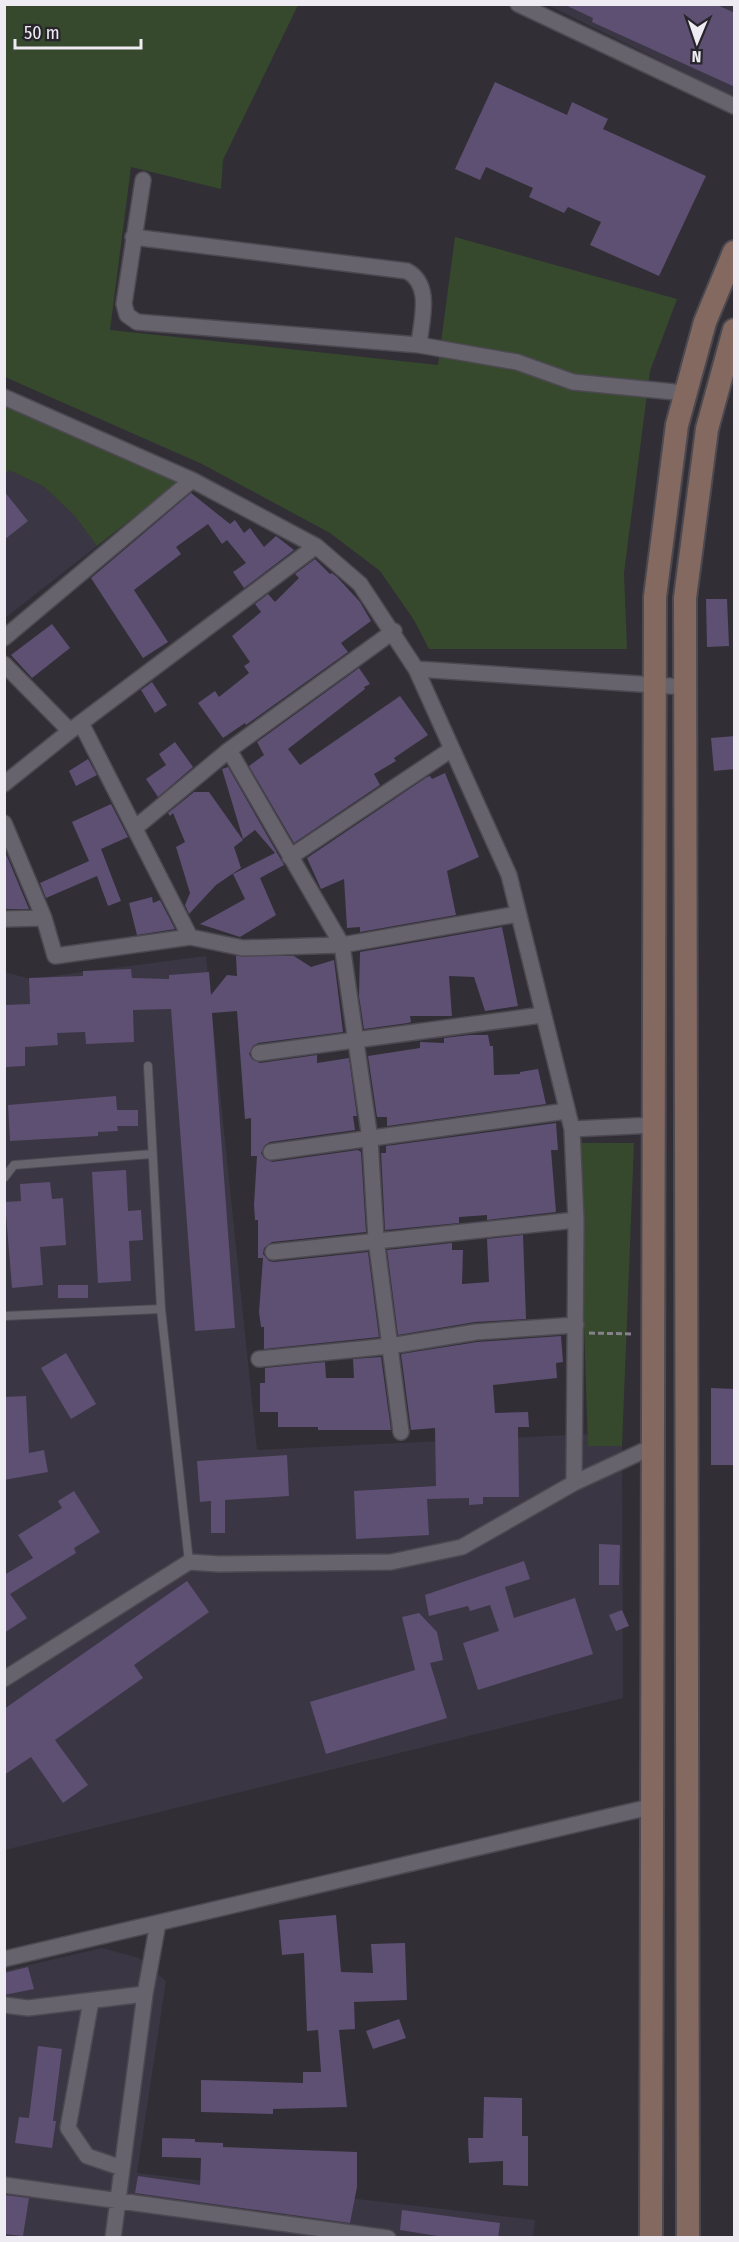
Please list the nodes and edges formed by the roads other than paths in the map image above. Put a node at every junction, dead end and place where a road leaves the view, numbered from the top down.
1 (518, 4) edge
2 (735, 106) edge
3 (143, 180) dead end
4 (133, 237) junction
5 (735, 252) edge
6 (735, 330) edge
7 (419, 345) junction
8 (685, 393) junction
9 (4, 397) edge
10 (192, 480) junction
11 (316, 546) junction
12 (394, 632) junction
13 (4, 638) edge
14 (4, 664) edge
15 (416, 669) junction
16 (654, 685) junction
17 (685, 687) junction
18 (76, 727) junction
19 (452, 749) junction
20 (230, 750) junction
21 (4, 784) edge
22 (4, 823) edge
23 (135, 828) junction
24 (290, 857) junction
25 (518, 914) junction
26 (44, 918) junction
27 (4, 919) edge
28 (190, 937) junction
29 (342, 945) junction
30 (542, 1015) junction
31 (357, 1040) junction
32 (259, 1053) dead end
33 (148, 1066) dead end
34 (567, 1111) junction
35 (655, 1125) junction
36 (572, 1129) junction
37 (370, 1139) junction
38 (271, 1152) dead end
39 (152, 1154) junction
40 (4, 1178) edge
41 (655, 1212) junction
42 (685, 1213) junction
43 (576, 1220) junction
44 (376, 1239) junction
45 (273, 1252) dead end
46 (160, 1309) junction
47 (4, 1316) edge
48 (576, 1329) junction
49 (390, 1346) junction
50 (259, 1359) dead end
51 (401, 1432) dead end
52 (654, 1446) junction
53 (574, 1483) junction
54 (189, 1562) junction
55 (4, 1679) edge
56 (654, 1806) junction
57 (158, 1923) junction
58 (4, 1959) edge
59 (145, 1994) junction
60 (91, 2001) junction
61 (4, 2006) edge
62 (122, 2168) junction
63 (4, 2185) edge
64 (118, 2200) junction
65 (113, 2238) edge
66 (388, 2238) edge
67 (651, 2238) edge
68 (688, 2238) edge

1 - 2 street
3 - 4 street
4 - 7 street
4 - 7 street
5 - 8 main road
6 - 17 main road
7 - 8 street
8 - 16 main road
9 - 10 street
10 - 11 street
10 - 13 street
11 - 12 street
11 - 18 street
12 - 15 street
12 - 20 street
14 - 18 street
15 - 16 street
15 - 19 street
16 - 17 street
16 - 35 main road
17 - 42 main road
18 - 21 street
18 - 23 street
19 - 24 street
19 - 25 street
20 - 23 street
20 - 24 street
22 - 26 street
23 - 28 street
24 - 29 street
25 - 29 street
25 - 30 street
26 - 27 street
26 - 28 street
28 - 29 street
29 - 31 street
30 - 31 street
30 - 34 street
31 - 32 street
31 - 37 street
33 - 39 lane
34 - 36 street
34 - 37 street
35 - 36 street
35 - 41 main road
36 - 43 street
37 - 38 street
37 - 44 street
39 - 40 lane
39 - 46 lane
41 - 42 main road
41 - 52 main road
42 - 68 main road
43 - 44 street
43 - 48 street
44 - 45 street
44 - 49 street
46 - 47 lane
46 - 54 lane
48 - 49 street
48 - 53 street
49 - 50 street
49 - 51 street
52 - 53 street
52 - 56 main road
53 - 54 street
54 - 55 street
56 - 57 street
56 - 67 main road
57 - 58 street
57 - 59 street
59 - 60 street
59 - 62 street
60 - 61 street
60 - 62 street
62 - 64 street
63 - 64 street
64 - 65 street
64 - 66 street

